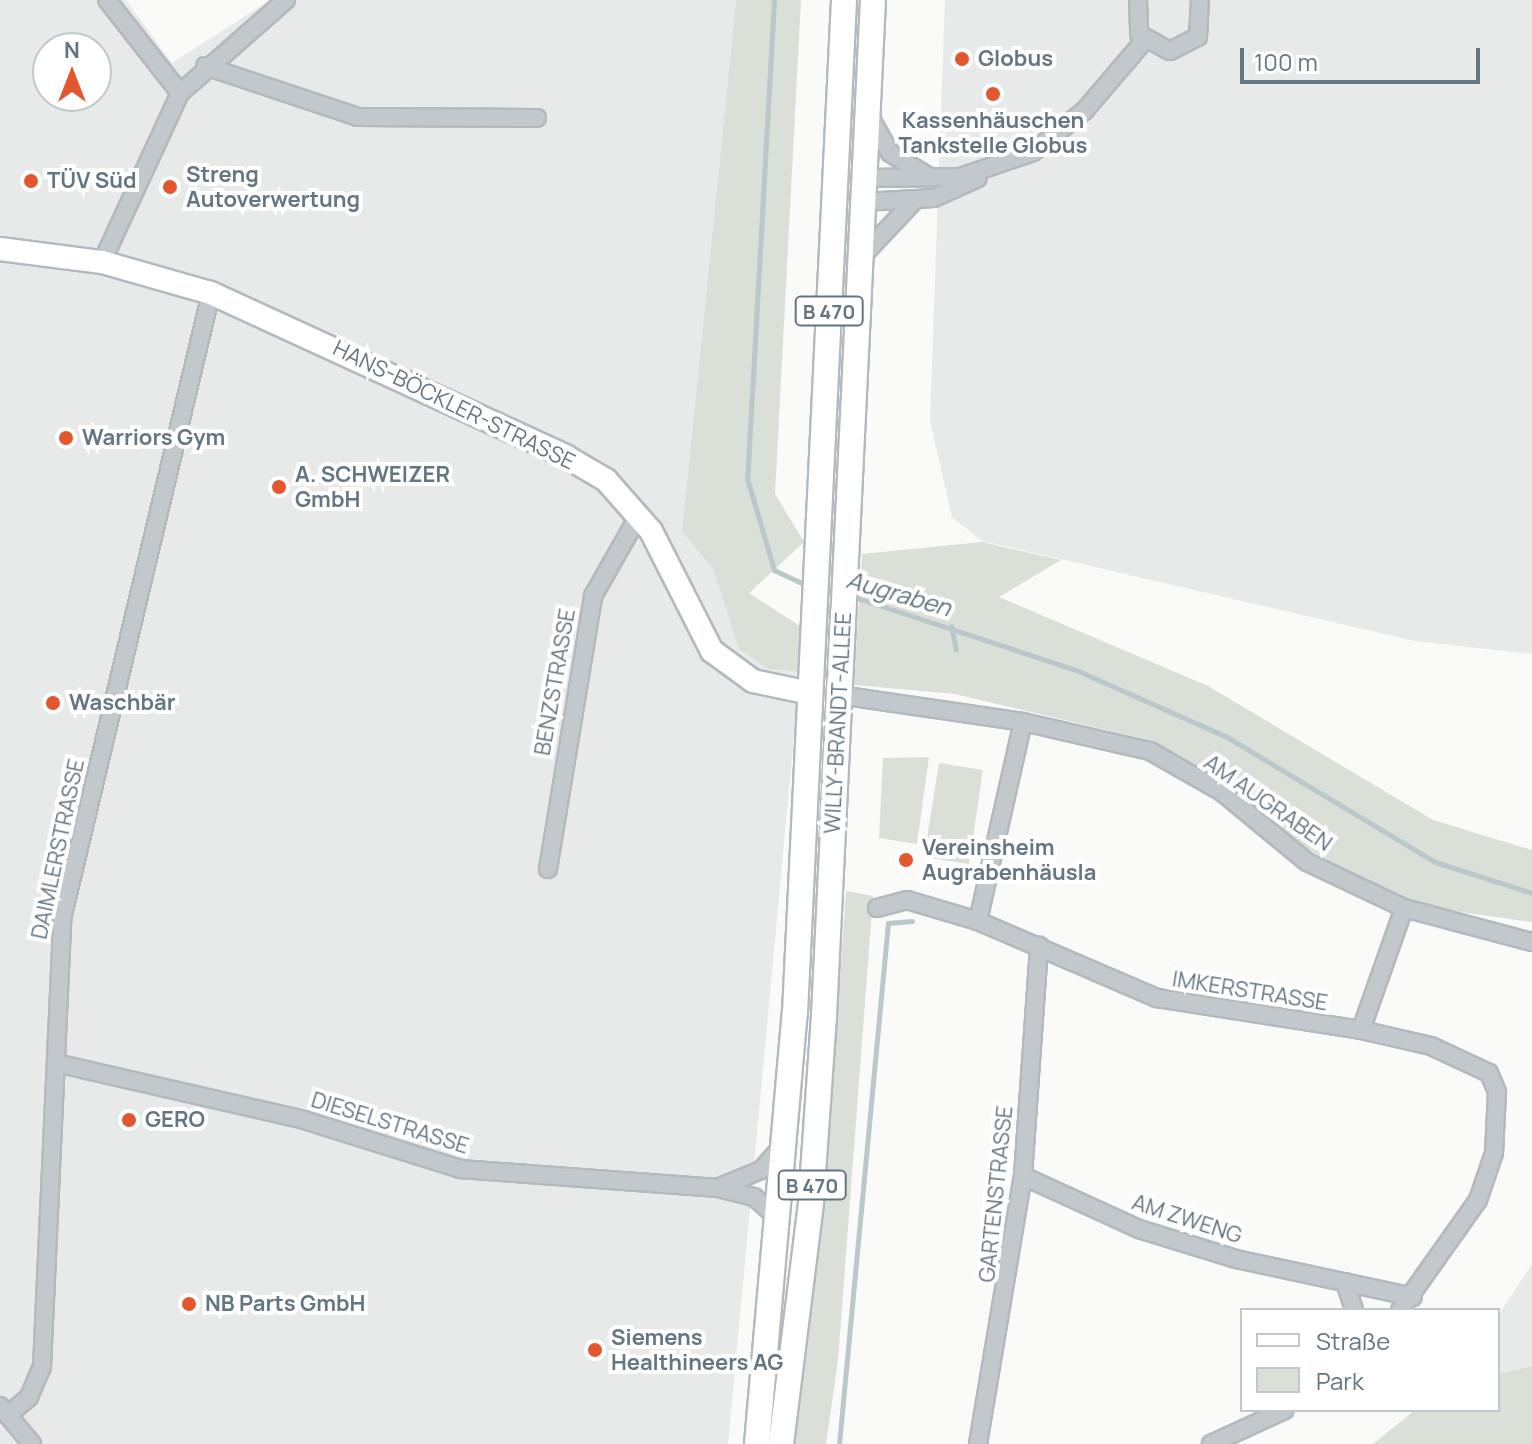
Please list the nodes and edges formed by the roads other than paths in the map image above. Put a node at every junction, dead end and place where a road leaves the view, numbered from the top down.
1 (107, 0) edge
2 (286, 0) edge
3 (844, 0) edge
4 (873, 0) edge
5 (1138, 0) edge
6 (1200, 0) edge
7 (1144, 41) junction
8 (205, 66) junction
9 (180, 93) junction
10 (867, 109) junction
11 (537, 118) dead end
12 (986, 173) junction
13 (934, 178) junction
14 (835, 189) junction
15 (863, 190) junction
16 (913, 202) junction
17 (0, 249) edge
18 (102, 262) junction
19 (860, 266) junction
20 (211, 293) junction
21 (639, 515) junction
22 (810, 693) junction
23 (839, 695) junction
24 (1023, 722) junction
25 (548, 869) dead end
26 (877, 908) dead end
27 (1404, 908) junction
28 (978, 921) junction
29 (1532, 942) edge
30 (1039, 946) junction
31 (1361, 1030) junction
32 (56, 1063) junction
33 (786, 1141) junction
34 (1023, 1176) junction
35 (718, 1188) junction
36 (780, 1220) junction
37 (1345, 1282) junction
38 (1413, 1297) junction
39 (1353, 1308) edge
40 (1402, 1308) edge
41 (5, 1410) edge
42 (1281, 1412) edge
43 (32, 1444) edge
44 (757, 1444) edge
45 (781, 1444) edge
46 (978, 1444) edge
47 (1211, 1444) edge

1 - 9 street
2 - 8 street
3 - 14 main road, WILLY-BRANDT-ALLEE / B 470
4 - 10 main road, WILLY-BRANDT-ALLEE / B 470
5 - 7 street
6 - 7 street
7 - 12 street
8 - 9 street
8 - 11 street
9 - 18 street
10 - 13 street
10 - 15 main road, WILLY-BRANDT-ALLEE / B 470
12 - 13 street
12 - 16 street
13 - 15 street
14 - 15 main road
14 - 22 main road, WILLY-BRANDT-ALLEE / B 470
15 - 16 street
15 - 19 main road, WILLY-BRANDT-ALLEE / B 470
16 - 19 street
17 - 18 street, HANS-BÖCKLER-STRASSE
18 - 20 street, HANS-BÖCKLER-STRASSE
19 - 23 main road, WILLY-BRANDT-ALLEE / B 470
20 - 21 street, HANS-BÖCKLER-STRASSE
20 - 32 street, DAIMLERSTRASSE
21 - 22 street, HANS-BÖCKLER-STRASSE
21 - 25 street, BENZSTRASSE
22 - 23 main road
22 - 33 main road, WILLY-BRANDT-ALLEE / B 470
23 - 24 street, AM AUGRABEN
23 - 45 main road, WILLY-BRANDT-ALLEE / B 470
24 - 27 street, AM AUGRABEN
24 - 28 street
26 - 28 street, IMKERSTRASSE
27 - 29 street, AM AUGRABEN
27 - 31 street
28 - 30 street, IMKERSTRASSE
30 - 31 street, IMKERSTRASSE
30 - 34 street, GARTENSTRASSE
31 - 38 street, IMKERSTRASSE
32 - 35 street, DIESELSTRASSE
32 - 41 street, DAIMLERSTRASSE
33 - 35 street, DIESELSTRASSE
33 - 36 main road, WILLY-BRANDT-ALLEE / B 470
34 - 37 street, AM ZWENG
34 - 46 street, GARTENSTRASSE
35 - 36 street, DIESELSTRASSE
36 - 44 main road, WILLY-BRANDT-ALLEE / B 470
37 - 38 street, AM ZWENG
37 - 39 street
38 - 40 street, IMKERSTRASSE
41 - 43 street, DAIMLERSTRASSE
42 - 47 street

